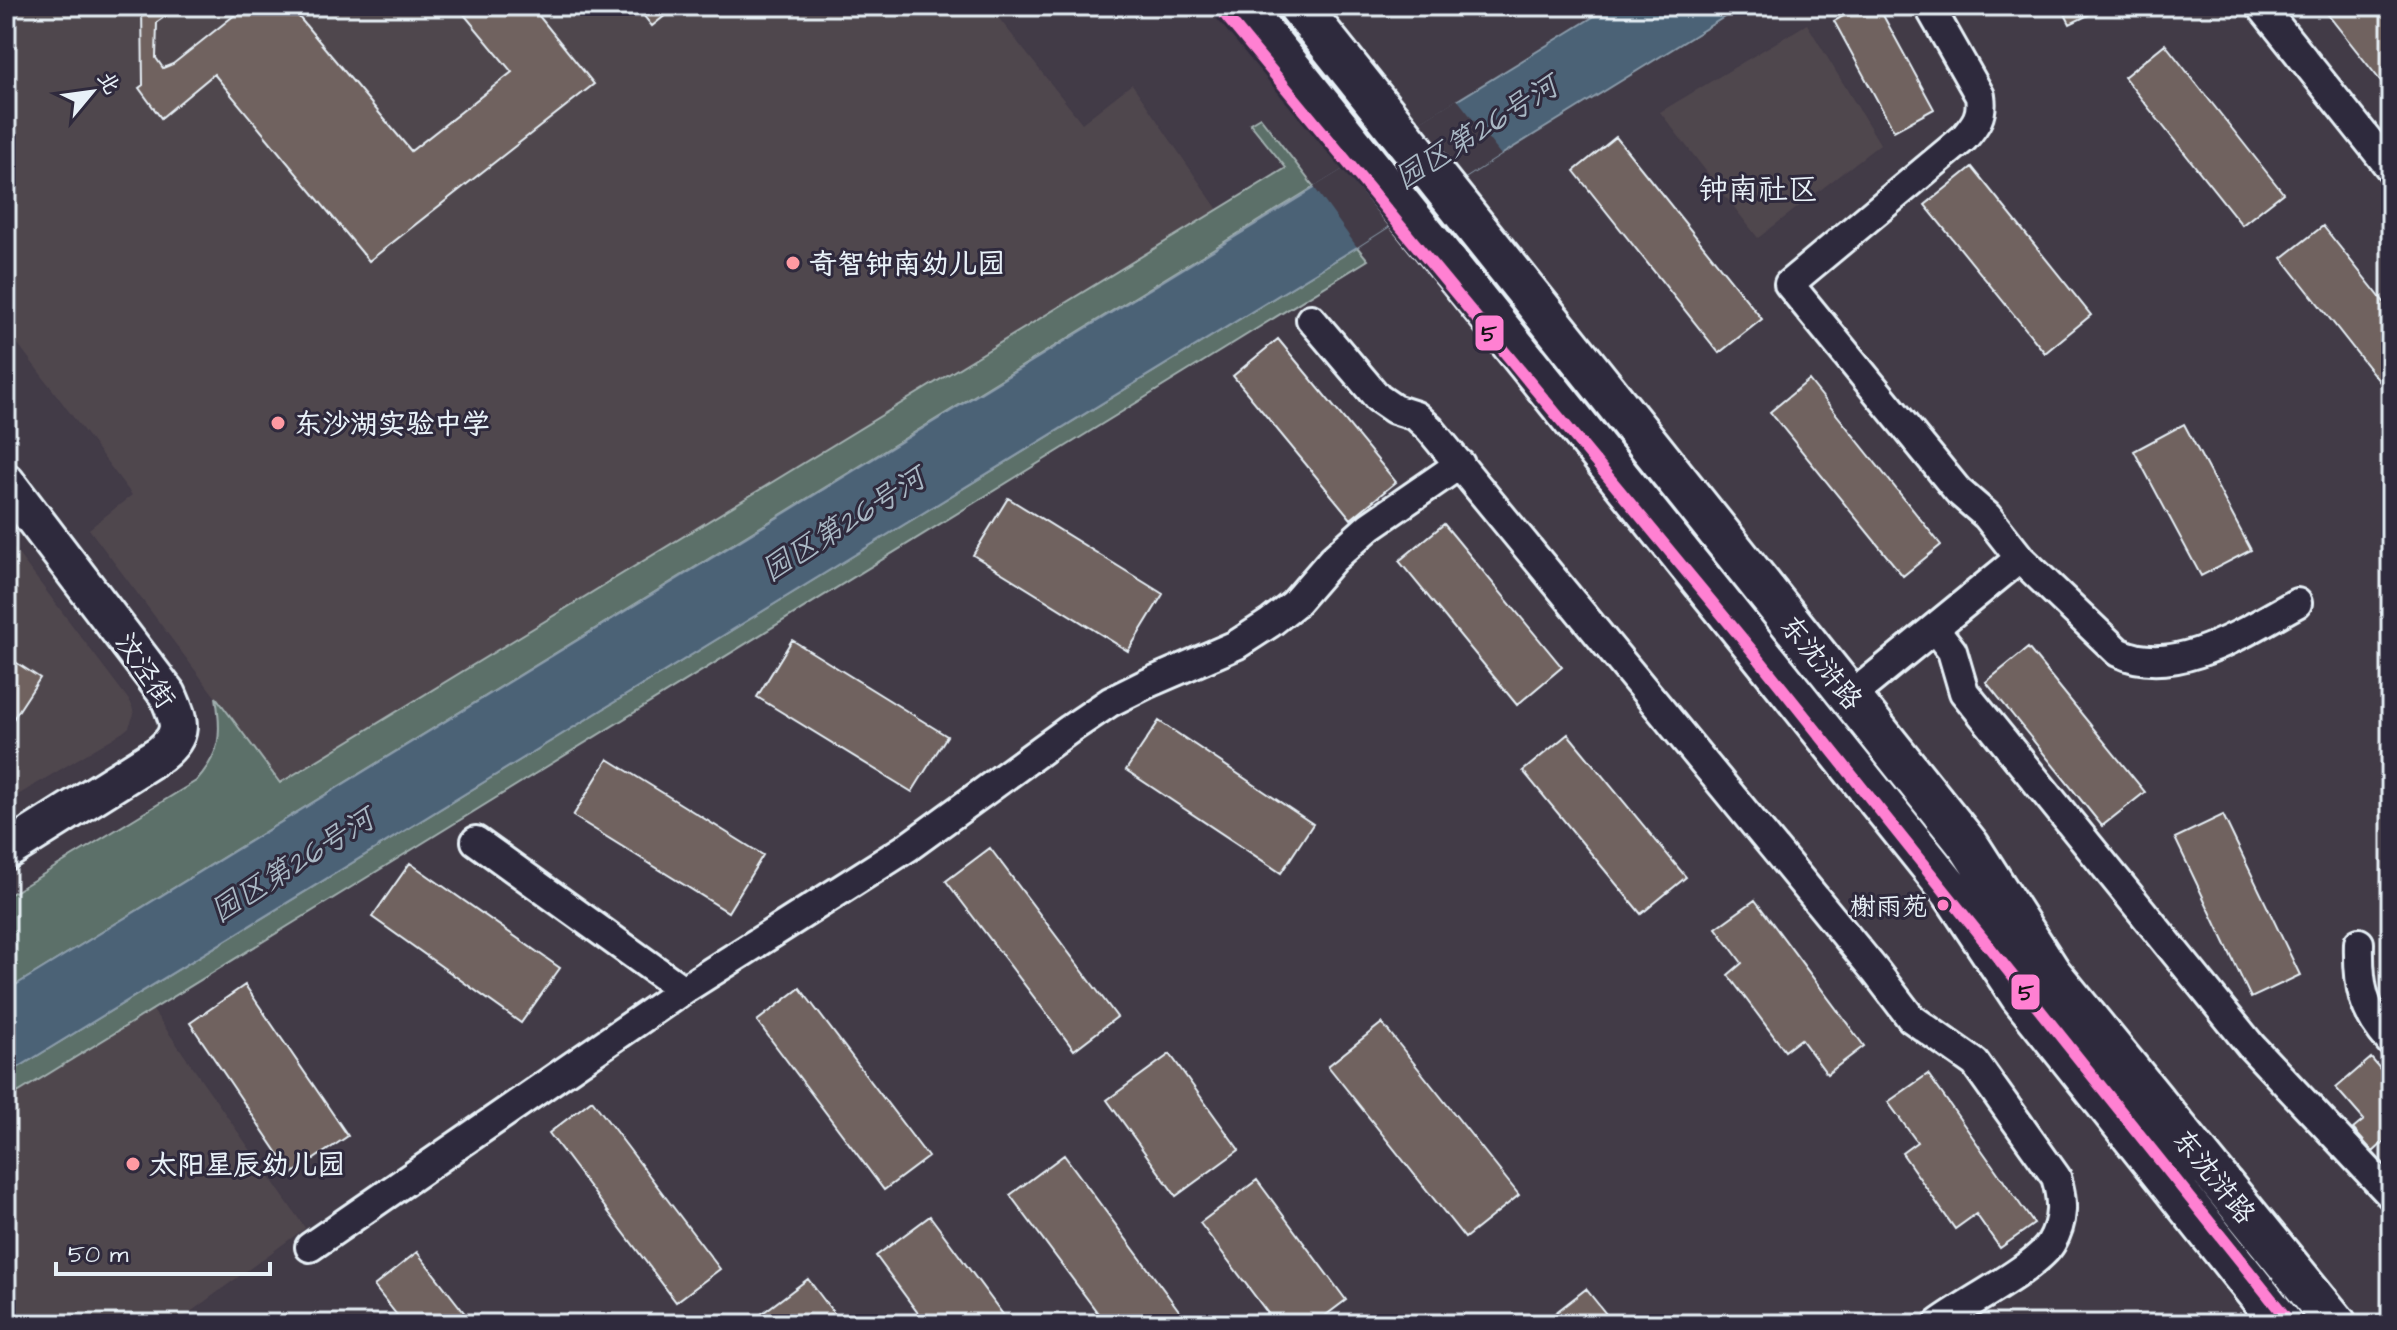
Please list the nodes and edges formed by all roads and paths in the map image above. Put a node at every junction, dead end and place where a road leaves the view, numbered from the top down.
1 (1241, 6) edge
2 (1299, 6) edge
3 (1929, 6) edge
4 (2261, 6) edge
5 (2391, 169) edge
6 (1311, 319) dead end
7 (1460, 464) junction
8 (6, 482) edge
9 (2020, 558) junction
10 (2297, 603) dead end
11 (1935, 629) junction
12 (1850, 697) junction
13 (476, 841) dead end
14 (6, 851) edge
15 (2359, 943) dead end
16 (683, 990) junction
17 (2391, 1042) edge
18 (2391, 1195) edge
19 (310, 1247) dead end
20 (1938, 1324) edge
21 (2282, 1324) edge
22 (2336, 1324) edge

1 - 21 main road, 东沈浒路
2 - 12 main road, 东沈浒路
3 - 9 street
4 - 5 street
6 - 7 street
7 - 16 street
7 - 20 street
8 - 14 street, 汶泾街
9 - 10 street
9 - 11 street
11 - 12 street
11 - 18 street
12 - 22 main road, 东沈浒路
13 - 16 street
15 - 17 street
16 - 19 street

